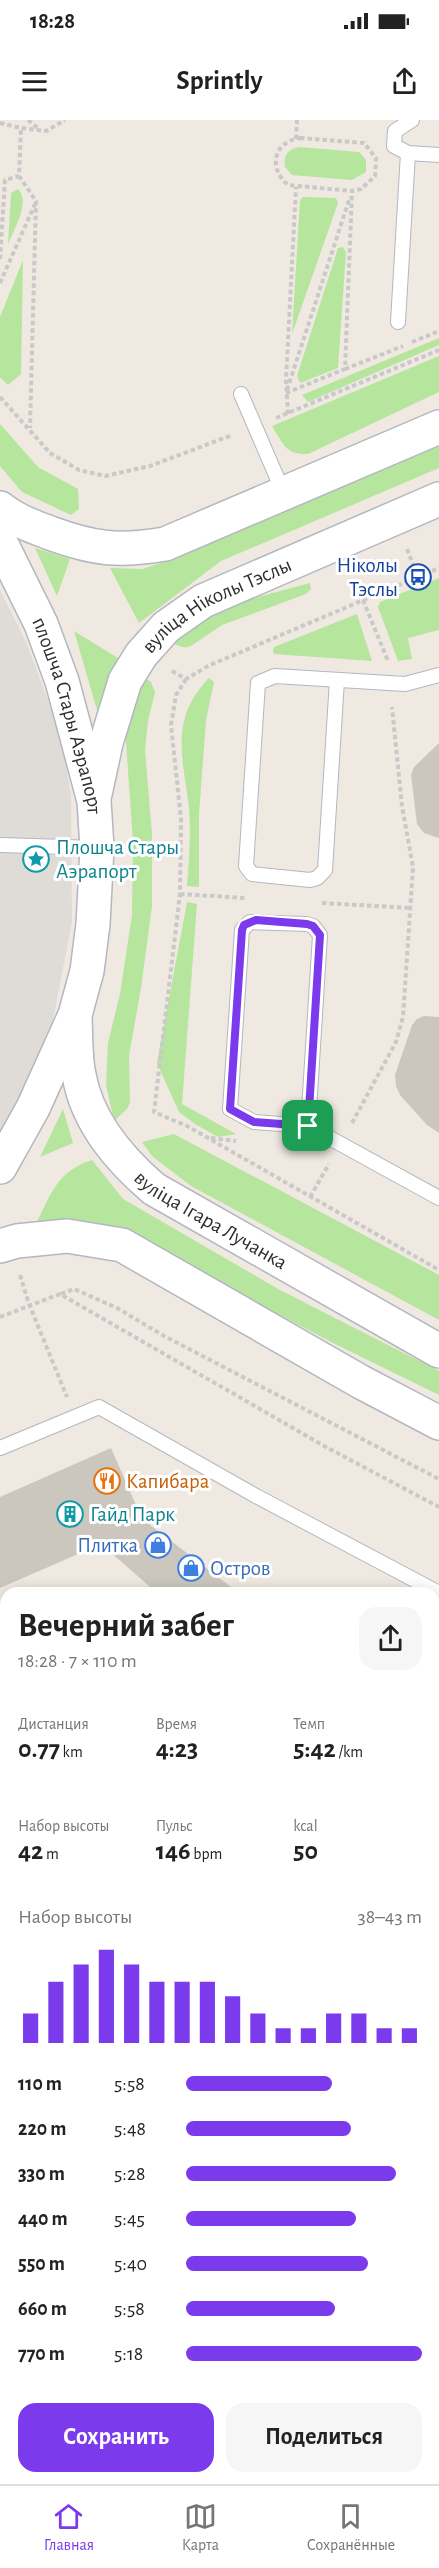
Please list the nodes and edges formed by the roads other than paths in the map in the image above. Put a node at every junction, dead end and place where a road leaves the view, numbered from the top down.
1 (412, 120) edge
2 (408, 153) junction
3 (439, 155) edge
4 (398, 322) dead end
5 (241, 394) dead end
6 (439, 427) edge
7 (284, 494) junction
8 (439, 499) edge
9 (0, 508) edge
10 (0, 541) edge
11 (439, 675) edge
12 (337, 680) junction
13 (94, 801) junction
14 (0, 845) edge
15 (97, 848) junction
16 (75, 1015) junction
17 (308, 1126) junction
18 (0, 1167) edge
19 (439, 1198) edge
20 (0, 1246) edge
21 (439, 1351) edge
22 (439, 1423) edge
23 (0, 1448) edge
24 (428, 1587) edge

1 - 2 lane
2 - 3 lane
2 - 4 lane
5 - 7 lane
6 - 7 main road
7 - 9 main road
8 - 13 main road, вуліца Ніколы Тэслы
10 - 13 main road, плошча Стары Аэрапорт
11 - 12 lane
12 - 12 lane
13 - 15 main road, плошча Стары Аэрапорт
14 - 15 lane
15 - 16 main road, плошча Стары Аэрапорт
16 - 18 main road, плошча Стары Аэрапорт
16 - 21 main road, вуліца Ігара Лучанка
17 - 17 lane
17 - 19 lane
20 - 22 main road
23 - 24 lane

